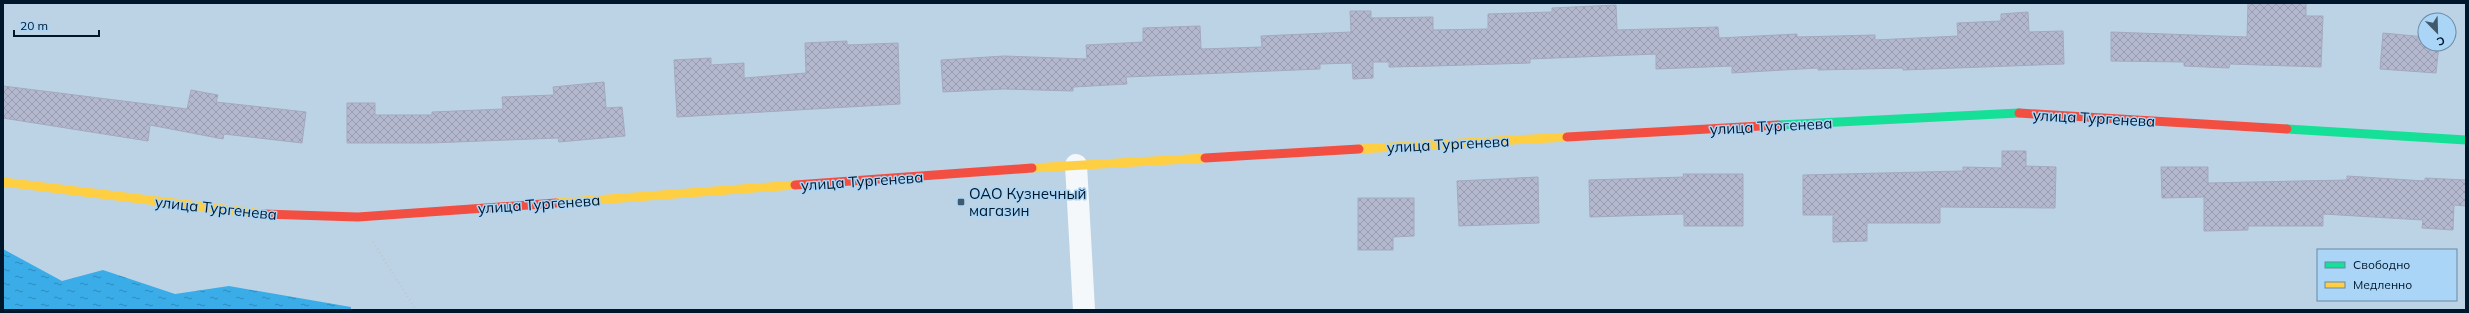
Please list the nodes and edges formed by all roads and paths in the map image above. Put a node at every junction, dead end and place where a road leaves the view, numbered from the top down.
1 (2466, 140) edge
2 (1076, 166) junction
3 (3, 182) edge
4 (358, 218) junction
5 (416, 310) edge
6 (1084, 310) edge

1 - 2 street, улица Тургенева
2 - 4 street, улица Тургенева
2 - 6 street
3 - 4 street, улица Тургенева
4 - 5 path

